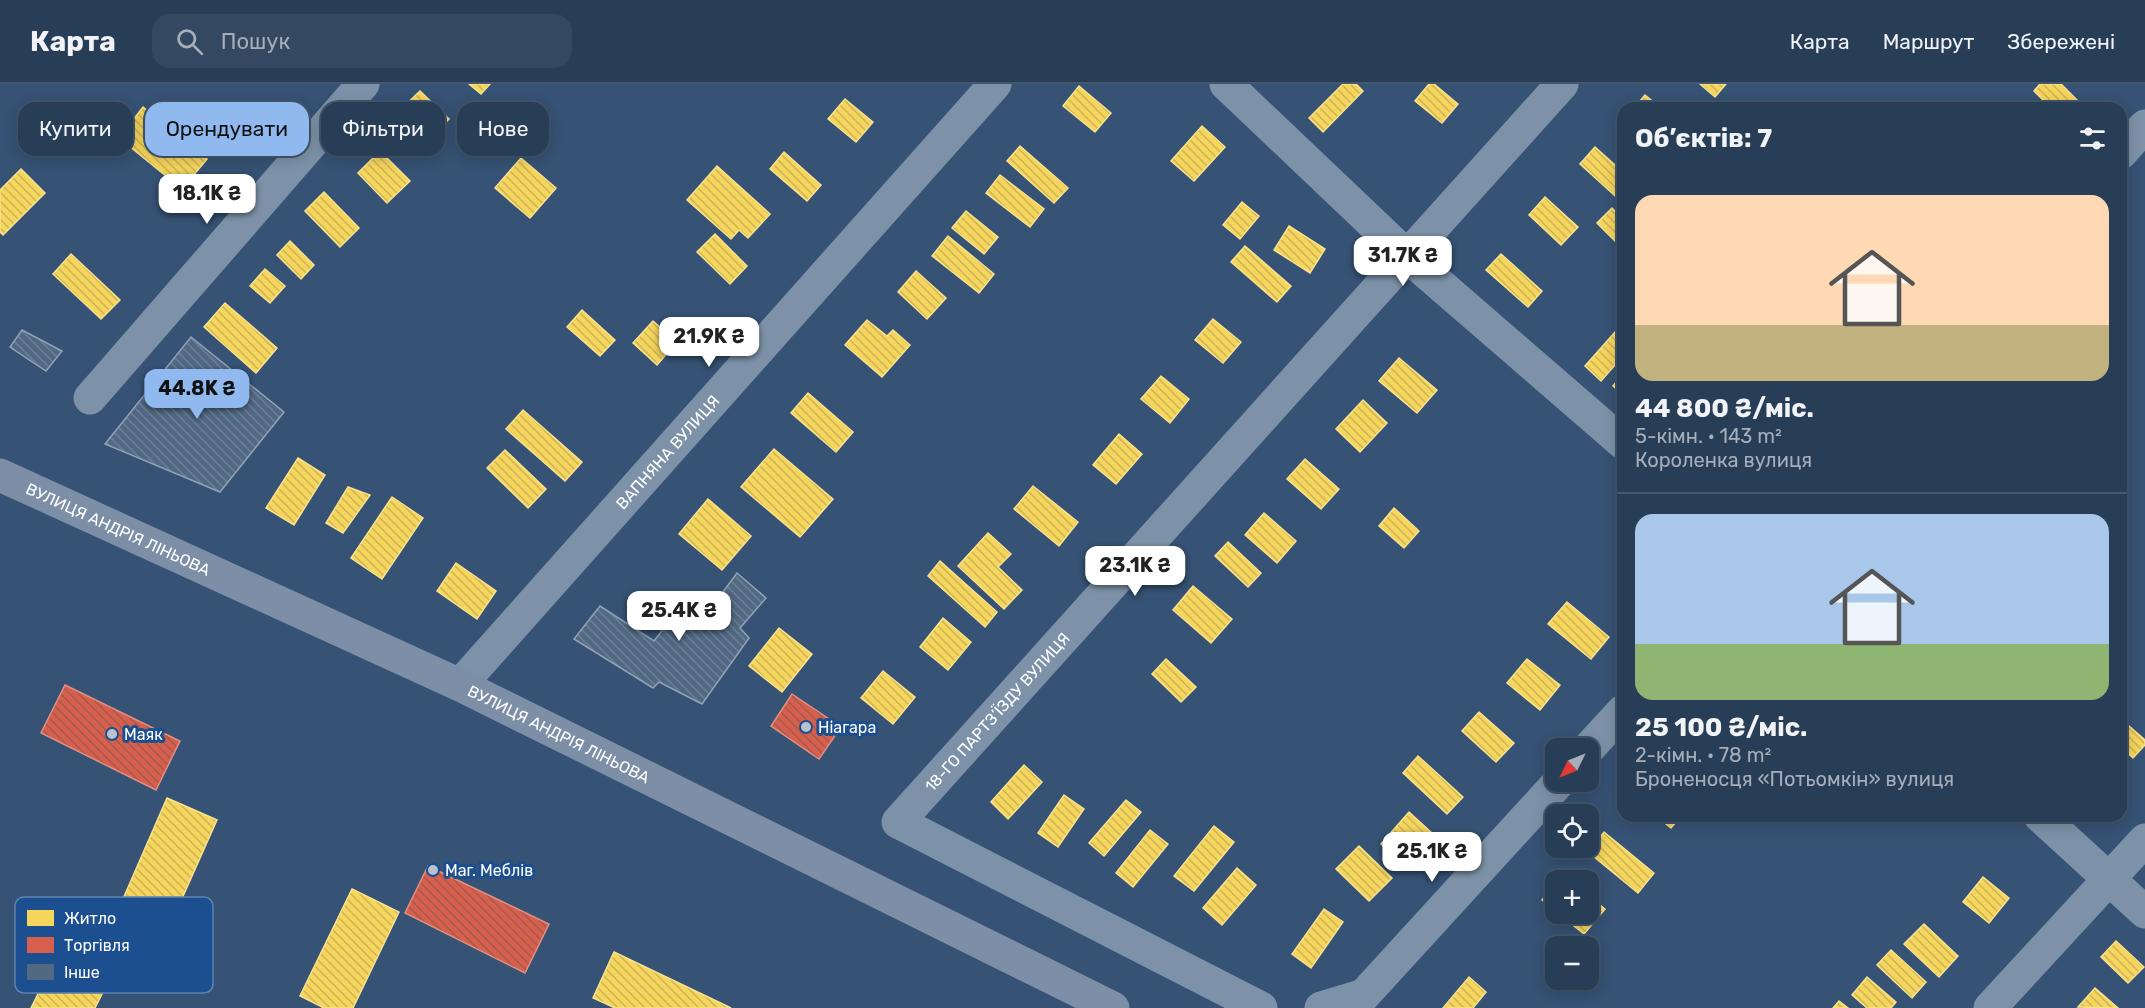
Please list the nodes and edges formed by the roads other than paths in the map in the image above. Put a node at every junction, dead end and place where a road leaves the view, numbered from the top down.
1 (363, 84) edge
2 (995, 84) edge
3 (1226, 84) edge
4 (1562, 84) edge
5 (2145, 126) edge
6 (2127, 146) edge
7 (1407, 256) junction
8 (90, 398) dead end
9 (1617, 438) edge
10 (0, 475) edge
11 (460, 685) junction
12 (1617, 718) edge
13 (1598, 738) edge
14 (1550, 792) edge
15 (2047, 822) edge
16 (2145, 840) edge
17 (2109, 879) junction
18 (2145, 912) edge
19 (1113, 1008) edge
20 (1261, 1008) edge
21 (1321, 1008) edge
22 (1990, 1008) edge

1 - 8 street
2 - 11 street, ВАПНЯНА ВУЛИЦЯ
3 - 7 street
4 - 7 street, 18-ГО ПАРТЗ’ЇЗДУ ВУЛИЦЯ
5 - 6 street
7 - 9 street
7 - 20 street, 18-ГО ПАРТЗ’ЇЗДУ ВУЛИЦЯ
10 - 11 main road, ВУЛИЦЯ АНДРІЯ ЛІНЬОВА
11 - 19 main road, ВУЛИЦЯ АНДРІЯ ЛІНЬОВА
12 - 13 street
14 - 21 street
15 - 17 street
16 - 17 street
17 - 18 street
17 - 22 street

